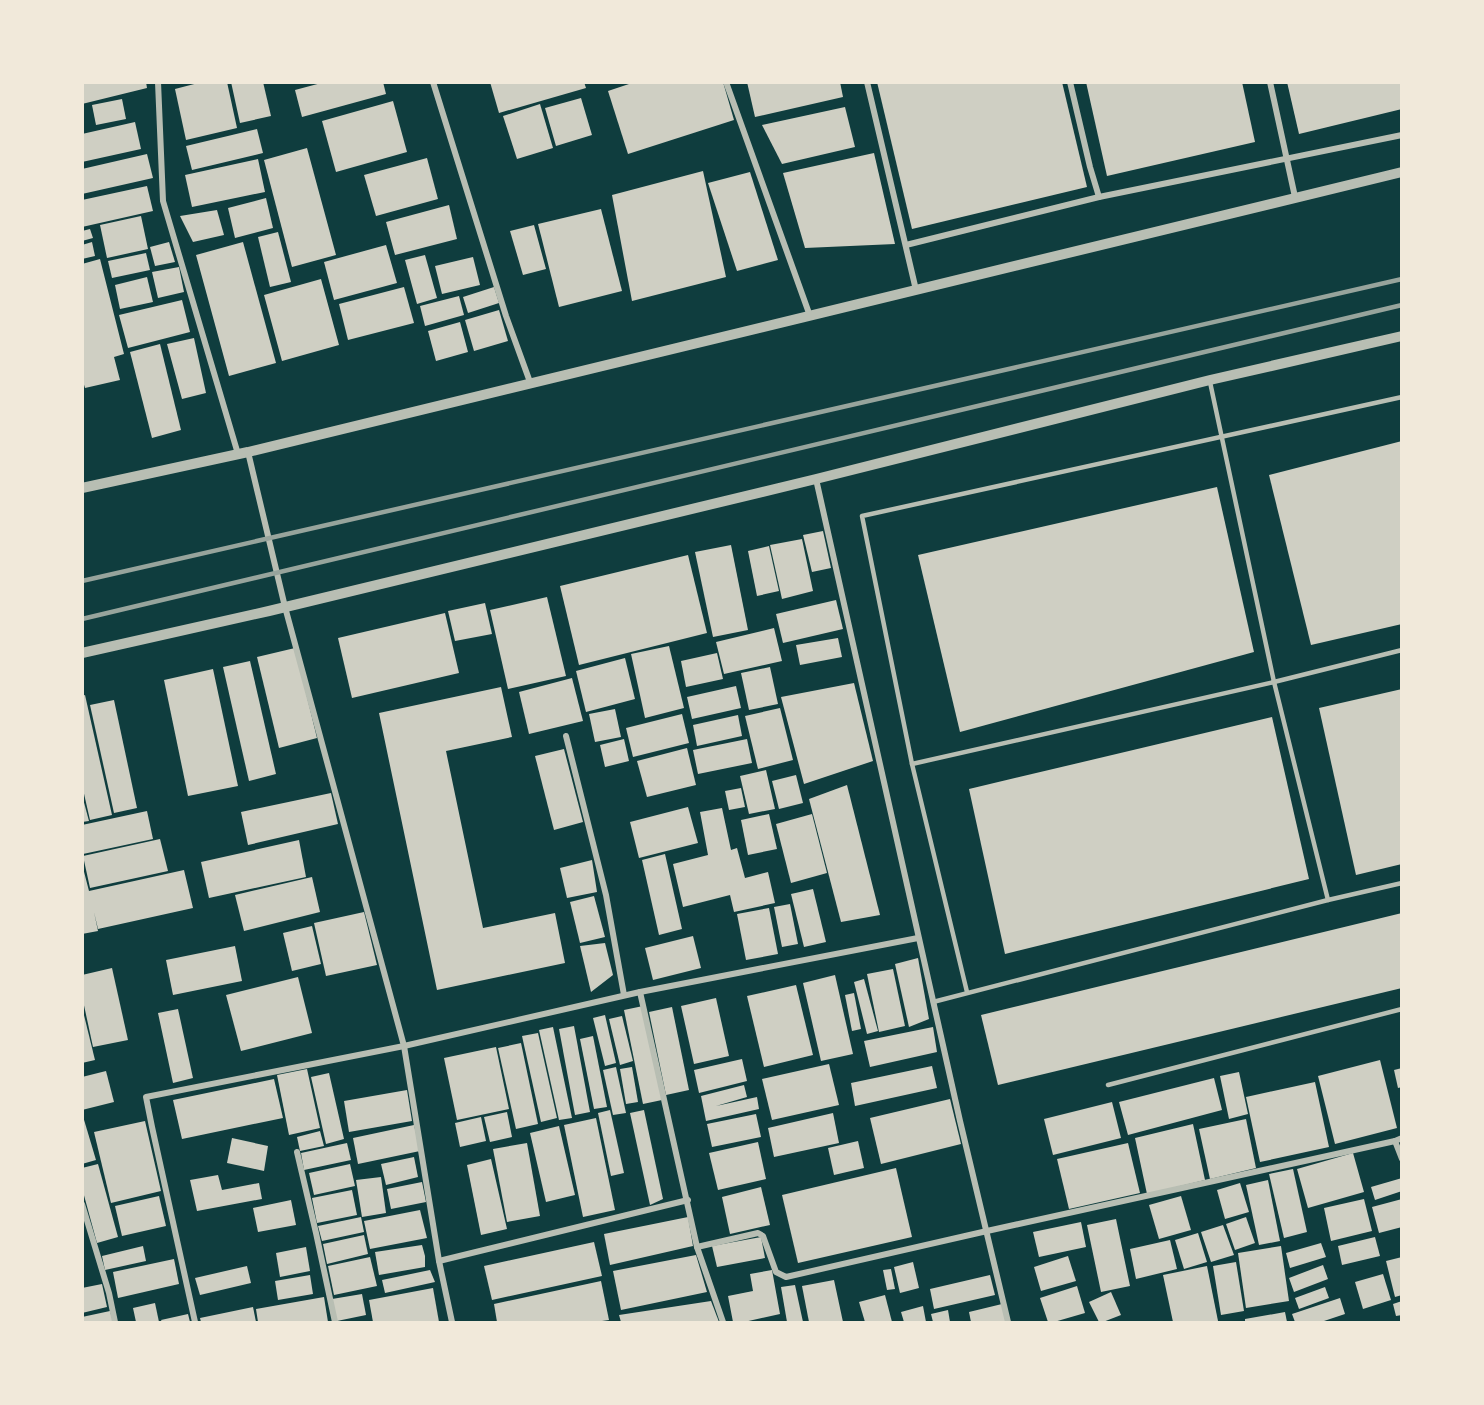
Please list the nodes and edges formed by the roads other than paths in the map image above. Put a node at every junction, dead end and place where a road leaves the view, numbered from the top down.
1 (158, 82) edge
2 (433, 82) edge
3 (726, 82) edge
4 (867, 82) edge
5 (1070, 82) edge
6 (1270, 82) edge
7 (1401, 135) edge
8 (1287, 158) junction
9 (1401, 172) edge
10 (1099, 197) junction
11 (1295, 197) junction
12 (906, 245) junction
13 (916, 290) junction
14 (810, 316) junction
15 (1401, 336) edge
16 (1210, 380) junction
17 (530, 382) junction
18 (1401, 397) edge
19 (1222, 435) junction
20 (243, 453) junction
21 (816, 479) junction
22 (82, 488) edge
23 (285, 607) junction
24 (1401, 650) edge
25 (82, 654) edge
26 (1274, 682) junction
27 (566, 736) dead end
28 (912, 764) junction
29 (1401, 883) edge
30 (1328, 900) junction
31 (918, 938) junction
32 (640, 992) junction
33 (967, 992) junction
34 (624, 995) junction
35 (933, 1002) junction
36 (1401, 1009) edge
37 (404, 1046) junction
38 (1108, 1085) dead end
39 (1398, 1140) edge
40 (297, 1152) dead end
41 (1401, 1159) edge
42 (688, 1200) junction
43 (82, 1204) edge
44 (987, 1231) junction
45 (697, 1247) junction
46 (440, 1261) junction
47 (115, 1323) edge
48 (195, 1323) edge
49 (335, 1323) edge
50 (452, 1323) edge
51 (723, 1323) edge
52 (1008, 1323) edge

1 - 20 street
2 - 17 street
3 - 14 street
4 - 12 street
5 - 10 street
6 - 8 street
7 - 8 street
8 - 10 street
8 - 11 street
9 - 11 street
10 - 12 street
11 - 13 street
12 - 13 street
13 - 14 street
14 - 17 street
15 - 16 street
16 - 19 lane
16 - 21 street
17 - 20 street
18 - 19 lane
19 - 26 lane
19 - 28 lane
20 - 22 street
20 - 23 street
21 - 23 street
21 - 31 street
23 - 25 street
23 - 37 street
24 - 26 lane
26 - 28 lane
26 - 30 lane
27 - 34 street
28 - 33 lane
29 - 30 lane
30 - 33 lane
31 - 32 street
31 - 35 street
32 - 34 street
32 - 42 street
33 - 35 lane
34 - 37 street
35 - 44 street
36 - 38 lane
37 - 46 street
37 - 48 street
39 - 41 street
39 - 44 street
40 - 49 street
42 - 45 street
42 - 46 street
43 - 47 street
44 - 45 street
44 - 52 street
45 - 51 street
46 - 50 street

